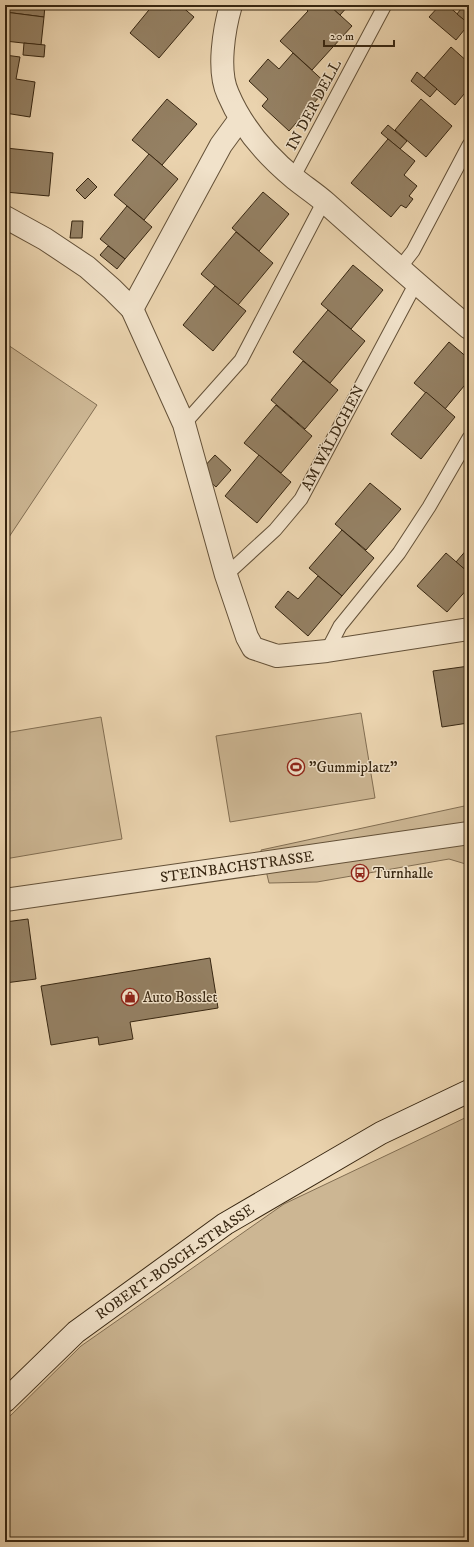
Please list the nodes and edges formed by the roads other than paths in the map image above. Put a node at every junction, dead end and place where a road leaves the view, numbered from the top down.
1 (231, 5) edge
2 (386, 5) edge
3 (240, 119) junction
4 (469, 145) edge
5 (293, 178) junction
6 (324, 201) junction
7 (5, 216) edge
8 (399, 269) junction
9 (416, 283) junction
10 (132, 309) junction
11 (469, 328) edge
12 (184, 424) junction
13 (469, 438) edge
14 (226, 575) junction
15 (469, 629) edge
16 (328, 652) junction
17 (469, 833) edge
18 (5, 900) edge
19 (469, 1091) edge
20 (5, 1401) edge

1 - 3 street
2 - 5 lane, IN DER DELL
3 - 5 street
3 - 10 street
4 - 8 lane
5 - 6 street
6 - 8 street
6 - 12 lane
7 - 10 street
8 - 9 street
9 - 11 street
9 - 14 lane, AM WÄLDCHEN
10 - 12 street
12 - 14 street
13 - 16 lane
14 - 16 street
15 - 16 street
17 - 18 street, STEINBACHSTRASSE
19 - 20 street, ROBERT-BOSCH-STRASSE

